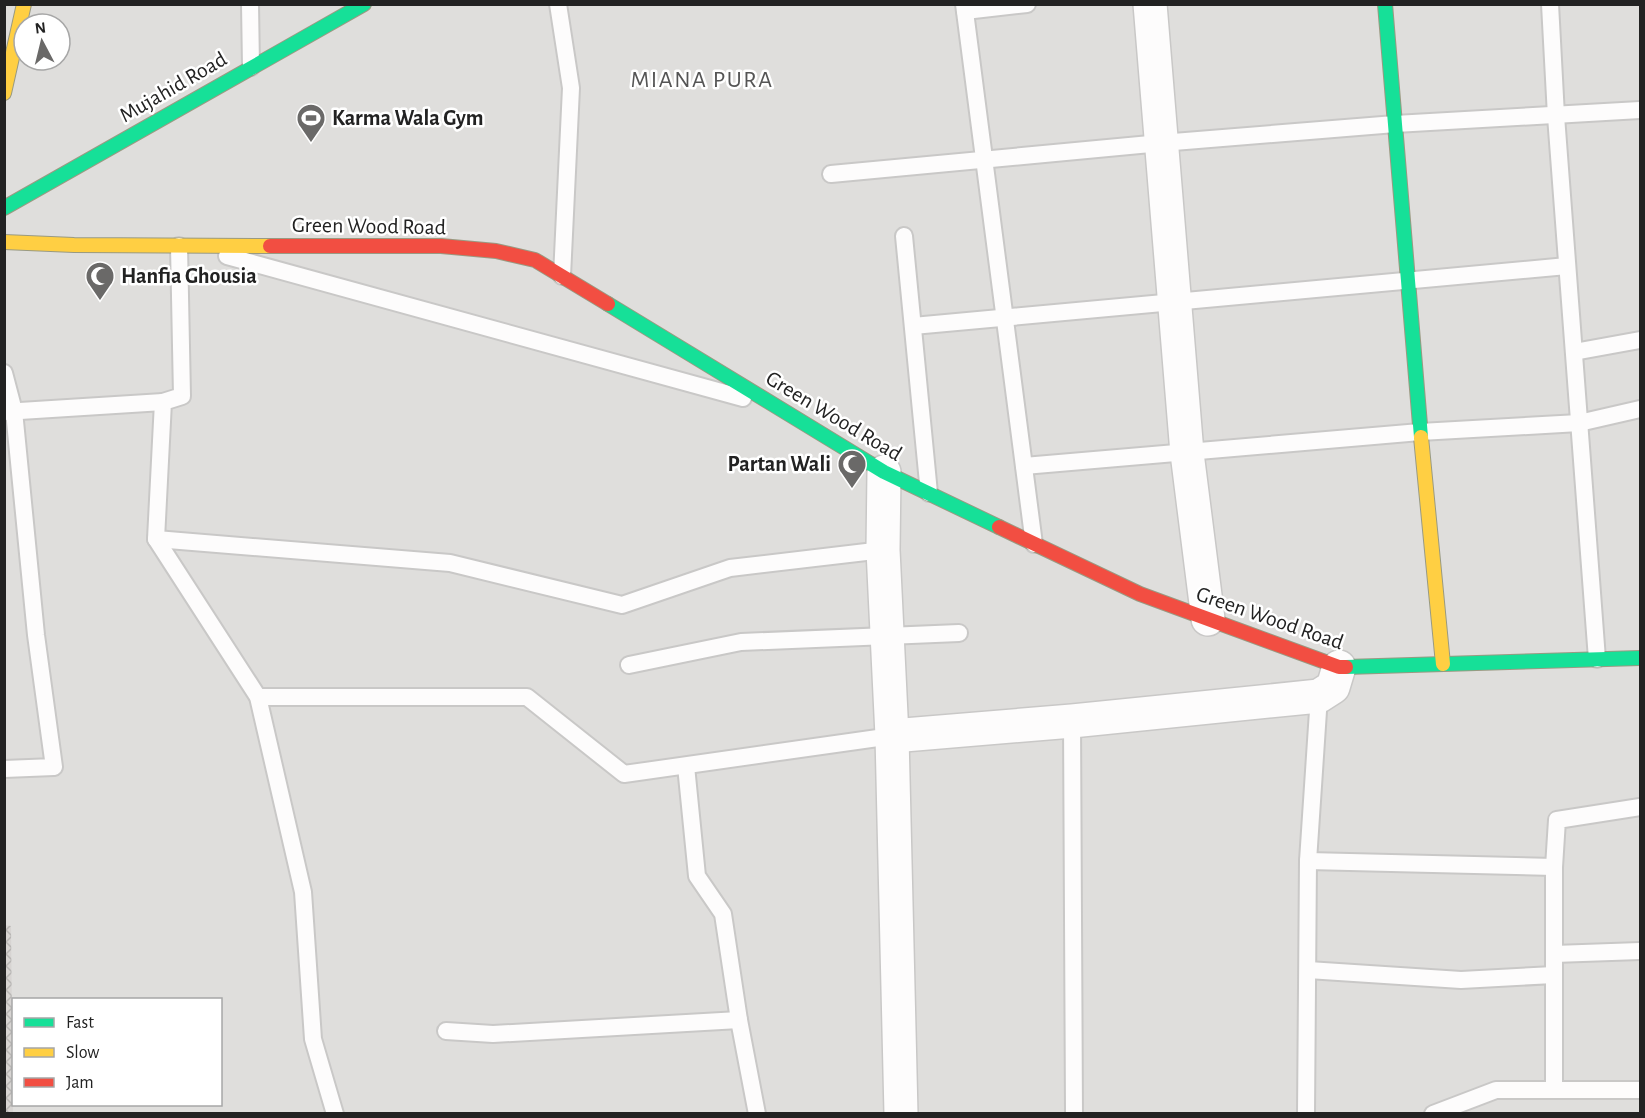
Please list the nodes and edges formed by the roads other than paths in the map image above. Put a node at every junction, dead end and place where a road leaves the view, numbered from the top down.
1 (24, 4) edge
2 (250, 4) edge
3 (364, 4) edge
4 (558, 4) edge
5 (1028, 4) edge
6 (1150, 4) edge
7 (1385, 4) edge
8 (1550, 4) edge
9 (964, 8) edge
10 (251, 67) junction
11 (4, 93) edge
12 (1641, 110) edge
13 (1556, 116) junction
14 (1395, 124) junction
15 (1161, 143) junction
16 (984, 161) junction
17 (831, 174) dead end
18 (4, 208) edge
19 (904, 236) dead end
20 (4, 242) edge
21 (183, 246) junction
22 (1567, 267) junction
23 (562, 276) junction
24 (1407, 280) junction
25 (1175, 302) junction
26 (1005, 319) junction
27 (913, 326) junction
28 (1641, 340) edge
29 (1574, 352) junction
30 (4, 373) edge
31 (163, 402) junction
32 (779, 408) junction
33 (1641, 409) edge
34 (9, 411) edge
35 (1580, 423) junction
36 (1420, 432) junction
37 (1187, 453) junction
38 (1024, 466) junction
39 (884, 472) junction
40 (929, 493) junction
41 (156, 539) junction
42 (1034, 544) junction
43 (883, 550) junction
44 (1208, 619) junction
45 (959, 633) dead end
46 (886, 636) junction
47 (1641, 658) edge
48 (1597, 659) junction
49 (1443, 664) junction
50 (629, 665) dead end
51 (1339, 667) junction
52 (1318, 696) junction
53 (258, 697) junction
54 (1072, 721) junction
55 (892, 736) junction
56 (686, 766) junction
57 (4, 769) edge
58 (1641, 807) edge
59 (1308, 861) junction
60 (1554, 867) junction
61 (1641, 951) edge
62 (1554, 954) junction
63 (1308, 970) junction
64 (1554, 975) junction
65 (739, 1020) junction
66 (446, 1031) dead end
67 (1554, 1090) junction
68 (1641, 1090) edge
69 (335, 1113) edge
70 (757, 1113) edge
71 (901, 1113) edge
72 (1074, 1113) edge
73 (1306, 1113) edge
74 (1433, 1113) edge

1 - 11 street
2 - 10 lane
3 - 10 street, Mujahid Road
4 - 23 lane
5 - 9 lane
6 - 15 street
7 - 14 street
8 - 13 lane
9 - 16 lane
10 - 18 street, Mujahid Road
12 - 13 lane
13 - 14 lane
13 - 22 lane
14 - 15 lane
14 - 24 street
15 - 16 lane
15 - 25 street
16 - 17 lane
16 - 26 lane
19 - 27 lane
20 - 21 street, Green Wood Road
21 - 23 street, Green Wood Road
21 - 31 lane
21 - 32 lane
22 - 24 lane
22 - 29 lane
23 - 32 street, Green Wood Road
24 - 25 lane
24 - 36 street
25 - 26 lane
25 - 37 street
26 - 27 lane
26 - 38 lane
27 - 40 lane
28 - 29 lane
29 - 35 lane
30 - 34 lane
31 - 34 lane
31 - 41 lane
32 - 39 street, Green Wood Road
33 - 35 lane
34 - 57 lane
35 - 36 lane
35 - 48 lane
36 - 37 lane
36 - 49 street
37 - 38 lane
37 - 44 street
38 - 42 lane
39 - 40 street, Green Wood Road
39 - 43 street
40 - 42 street, Green Wood Road
41 - 43 lane
41 - 53 lane
42 - 44 street, Green Wood Road
43 - 46 street
44 - 51 street, Green Wood Road
45 - 46 lane
46 - 50 lane
46 - 55 street
47 - 48 street, Green Wood Road
48 - 49 street, Green Wood Road
49 - 51 street, Green Wood Road
51 - 52 street
52 - 54 street
52 - 59 lane
53 - 56 lane
53 - 69 lane
54 - 55 street
54 - 72 lane
55 - 56 lane
55 - 71 street
56 - 65 lane
58 - 60 lane
59 - 60 lane
59 - 63 lane
60 - 62 lane
61 - 62 lane
62 - 64 lane
63 - 64 lane
63 - 73 lane
64 - 67 lane
65 - 66 lane
65 - 70 lane
67 - 68 lane
67 - 74 lane

